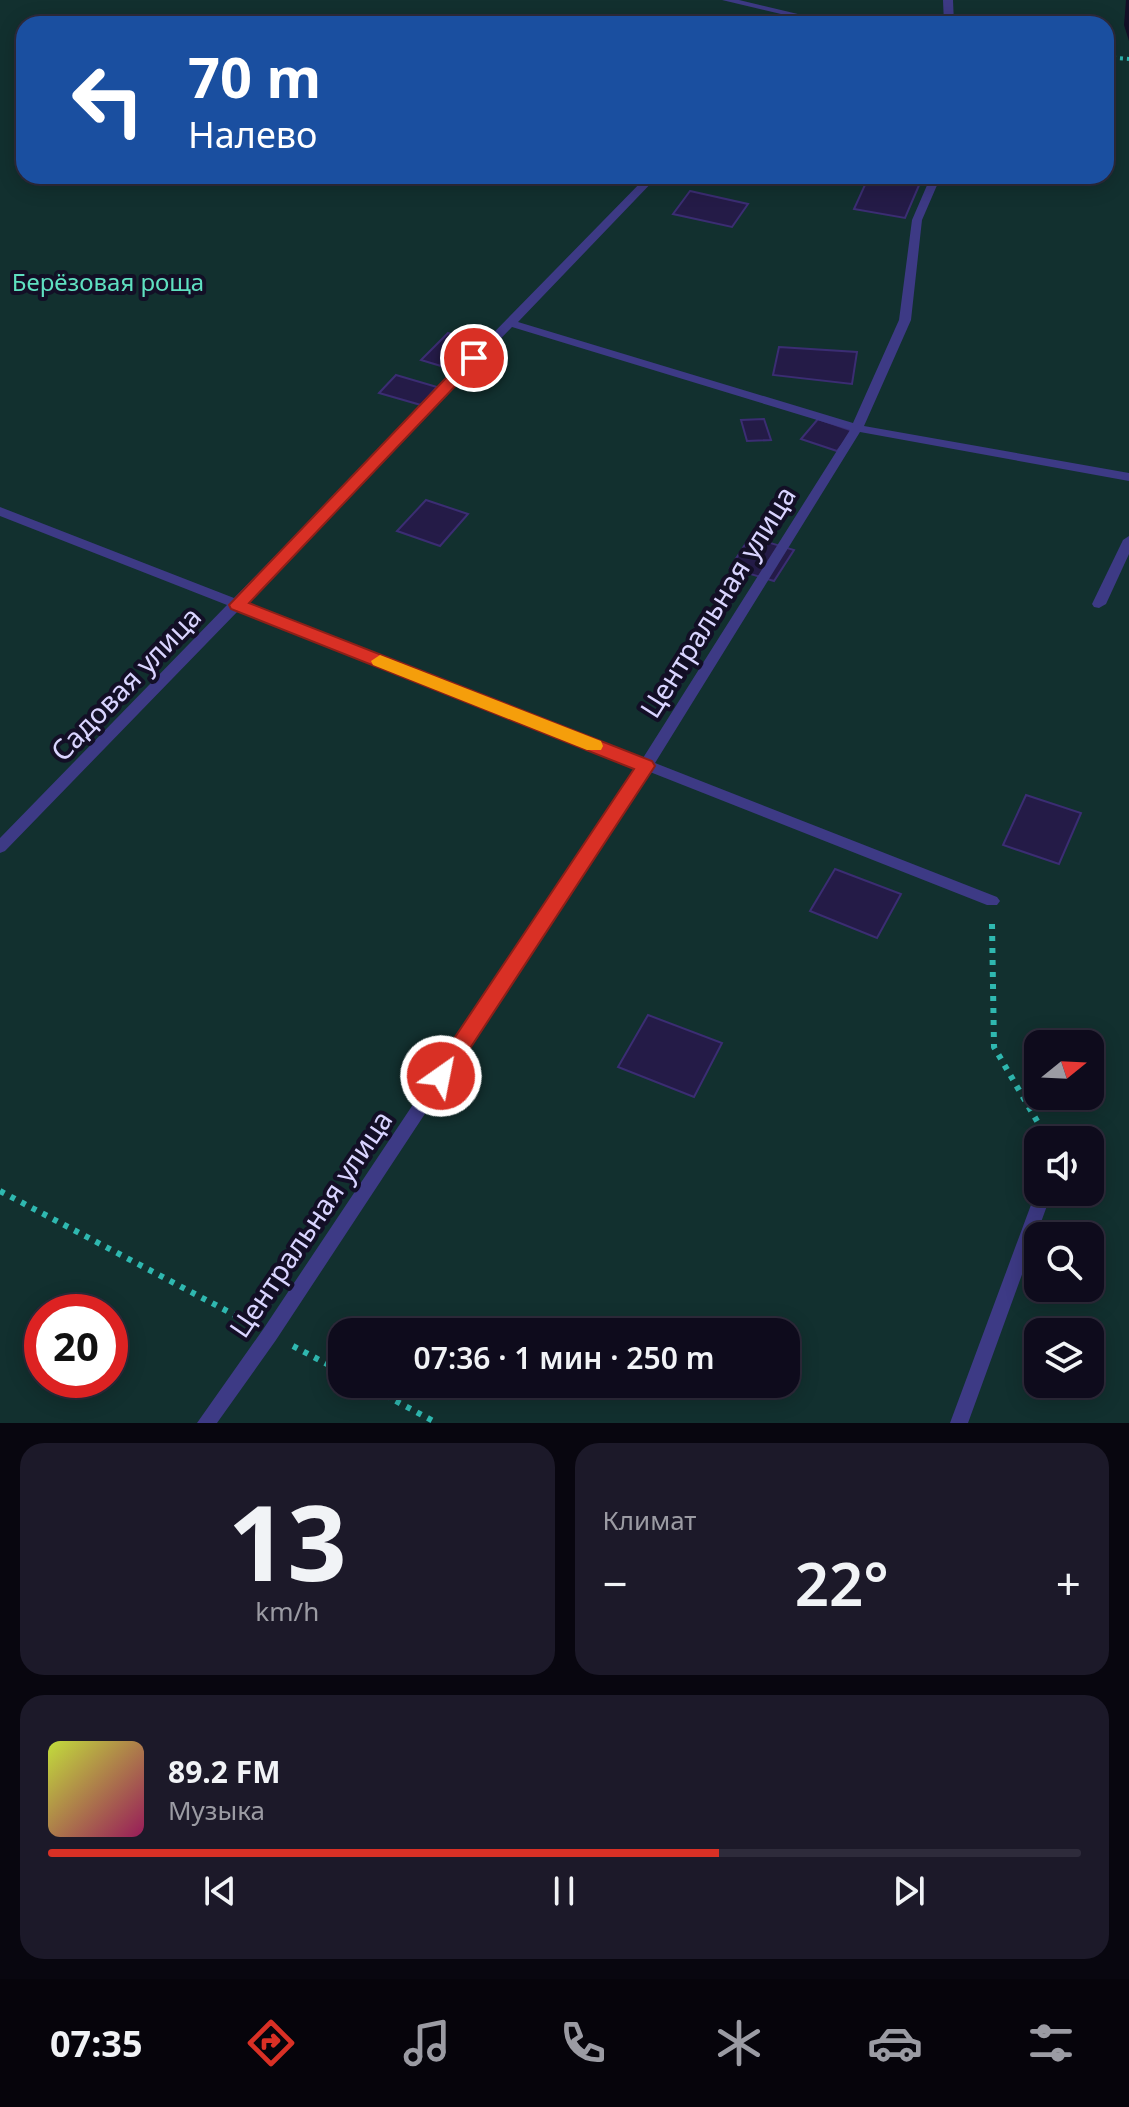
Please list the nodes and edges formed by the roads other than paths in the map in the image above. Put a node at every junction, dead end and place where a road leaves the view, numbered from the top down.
1 (727, 0) edge
2 (785, 16) edge
3 (645, 184) edge
4 (933, 184) edge
5 (510, 323) junction
6 (857, 428) junction
7 (1129, 477) edge
8 (0, 511) edge
9 (1129, 540) edge
10 (1099, 604) dead end
11 (237, 605) junction
12 (646, 766) junction
13 (0, 847) edge
14 (992, 901) road end
15 (1038, 1206) edge
16 (206, 1423) edge
17 (959, 1423) edge

1 - 2 lane
3 - 5 lane, Садовая улица
4 - 6 lane, Центральная улица
5 - 6 lane
5 - 11 lane, Садовая улица
6 - 7 lane
6 - 12 lane, Центральная улица
8 - 11 lane
9 - 10 lane
11 - 12 lane
11 - 13 lane, Садовая улица
12 - 14 lane
12 - 16 lane, Центральная улица
15 - 17 lane

